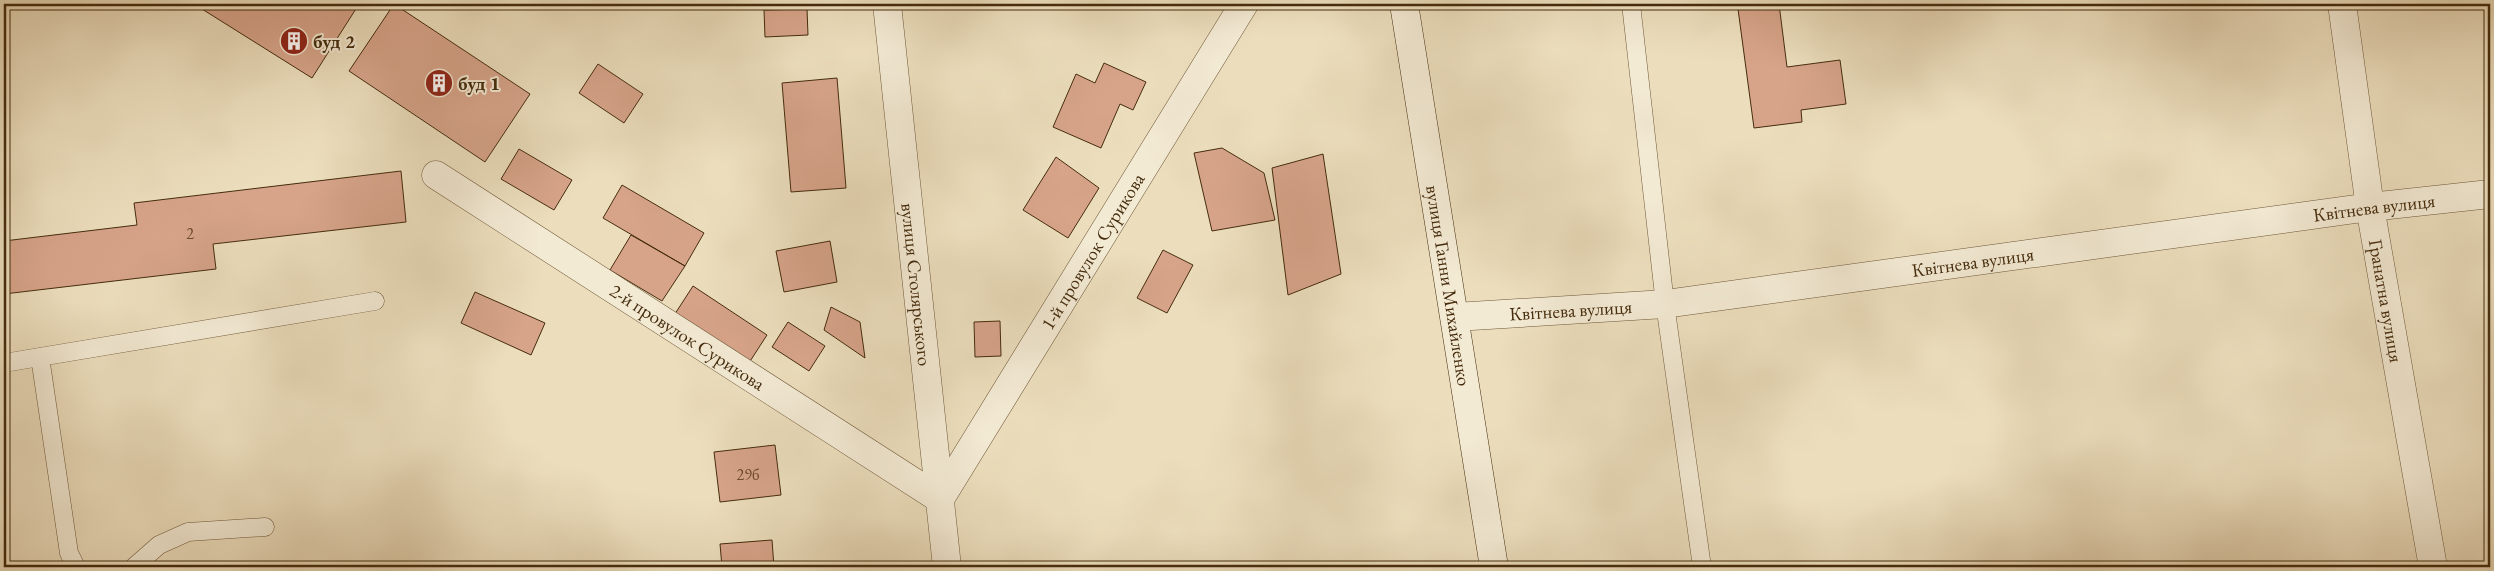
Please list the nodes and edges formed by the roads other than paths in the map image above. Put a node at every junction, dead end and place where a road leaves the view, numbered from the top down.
1 (886, 4) edge
2 (1244, 4) edge
3 (1404, 4) edge
4 (1631, 4) edge
5 (2342, 4) edge
6 (436, 174) dead end
7 (2490, 194) edge
8 (2370, 207) junction
9 (375, 301) dead end
10 (1665, 304) junction
11 (1455, 317) junction
12 (40, 357) junction
13 (4, 363) edge
14 (940, 499) junction
15 (265, 527) dead end
16 (76, 567) edge
17 (134, 567) edge
18 (947, 567) edge
19 (1494, 567) edge
20 (1702, 567) edge
21 (2433, 567) edge

1 - 14 street, вулиця Столярського
2 - 14 street, 1-й провулок Сурикова
3 - 11 street, вулиця Ганни Михайленко
4 - 10 lane
5 - 8 street, Гранатна вулиця
6 - 14 street, 2-й провулок Сурикова
7 - 8 street, Квітнева вулиця
8 - 10 street, Квітнева вулиця
8 - 21 street, Гранатна вулиця
9 - 12 lane
10 - 11 street, Квітнева вулиця
10 - 20 lane
11 - 19 street, вулиця Ганни Михайленко
12 - 13 lane
12 - 16 lane
14 - 18 street, вулиця Столярського
15 - 17 lane

